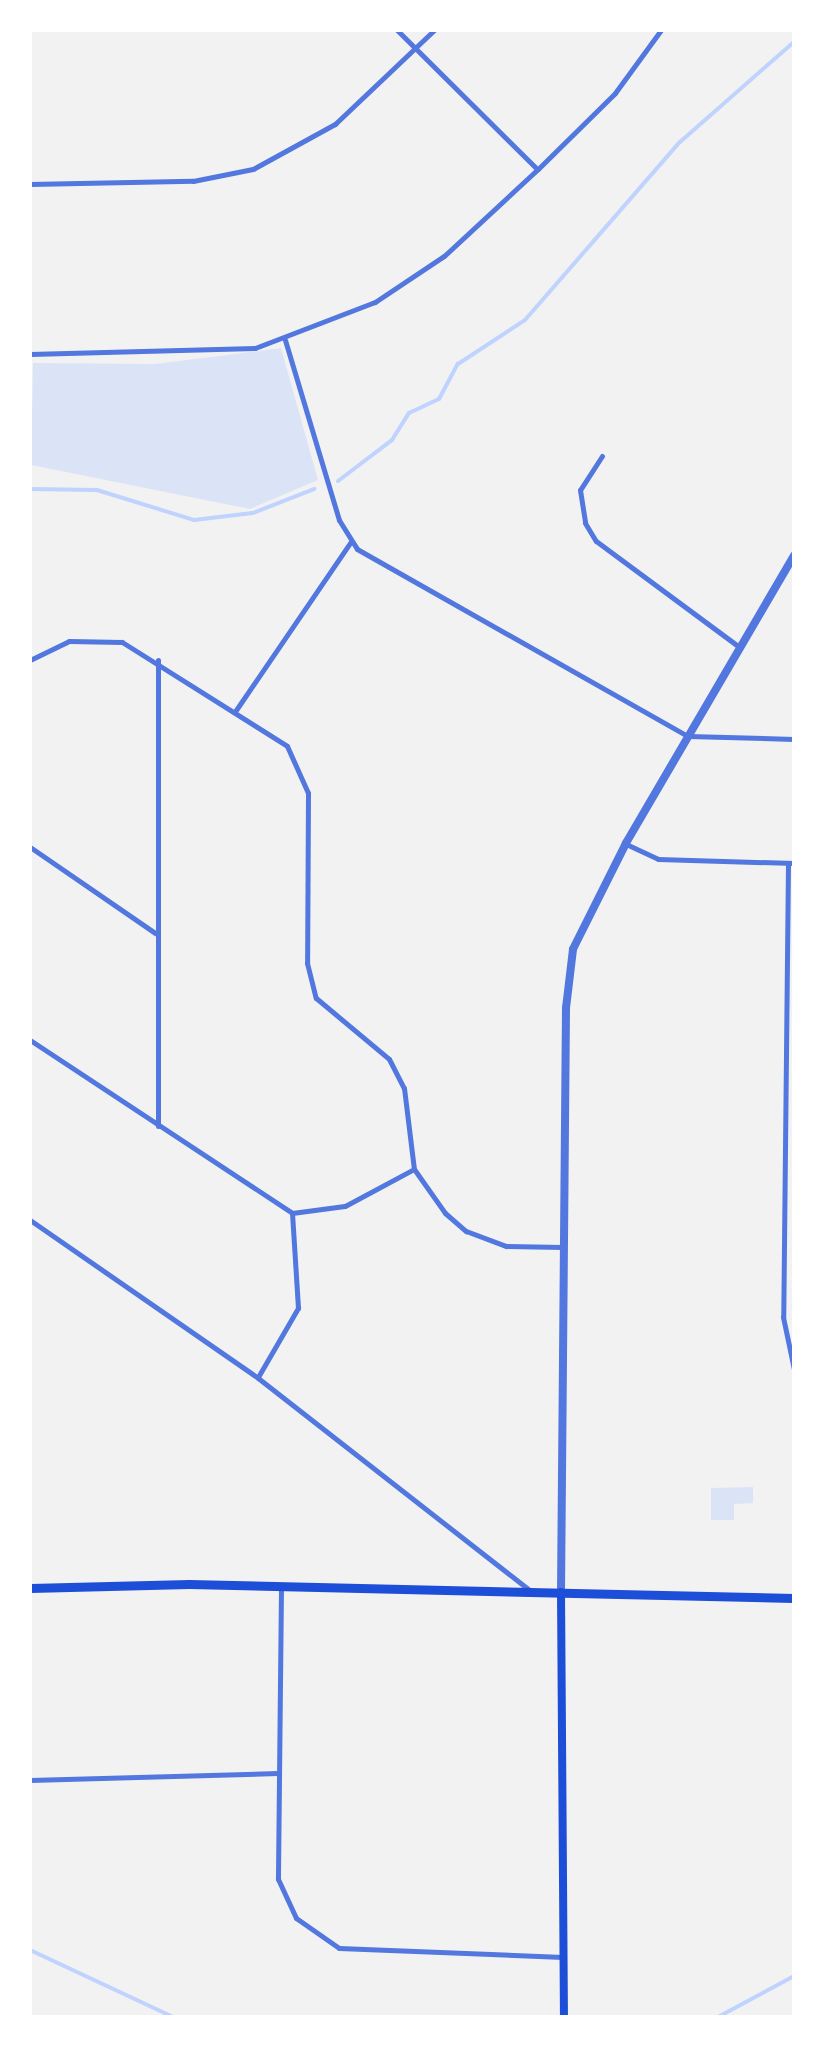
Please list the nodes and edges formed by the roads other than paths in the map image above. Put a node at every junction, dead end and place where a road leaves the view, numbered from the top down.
1 (397, 30) edge
2 (434, 30) edge
3 (661, 30) edge
4 (416, 48) junction
5 (538, 170) junction
6 (30, 184) edge
7 (284, 340) junction
8 (30, 354) edge
9 (602, 456) dead end
10 (350, 543) junction
11 (794, 555) edge
12 (740, 647) junction
13 (30, 660) edge
14 (158, 660) junction
15 (236, 710) junction
16 (688, 736) junction
17 (794, 738) edge
18 (626, 843) junction
19 (30, 847) edge
20 (791, 863) edge
21 (156, 934) junction
22 (30, 1040) edge
23 (791, 1076) edge
24 (158, 1126) junction
25 (414, 1169) junction
26 (292, 1213) junction
27 (30, 1220) edge
28 (562, 1247) junction
29 (794, 1370) edge
30 (258, 1378) junction
31 (281, 1585) junction
32 (30, 1588) edge
33 (530, 1590) junction
34 (561, 1592) junction
35 (794, 1598) edge
36 (278, 1773) junction
37 (30, 1780) edge
38 (563, 1958) junction
39 (564, 2017) edge

1 - 4 street
2 - 4 street
3 - 5 street
4 - 5 street
4 - 6 street
5 - 7 street
7 - 8 street
7 - 10 street
9 - 12 street
10 - 15 street
10 - 16 street
11 - 12 street
12 - 16 street
13 - 14 street
14 - 15 street
14 - 21 street
15 - 25 street
16 - 17 street
16 - 18 street
18 - 20 street
18 - 28 street
19 - 21 street
20 - 23 street
21 - 24 street
22 - 24 street
23 - 29 street
24 - 26 street
25 - 26 street
25 - 28 street
26 - 30 street
27 - 30 street
28 - 34 street
30 - 33 street
31 - 32 main road
31 - 33 main road
31 - 36 street
33 - 34 main road
34 - 35 main road
34 - 38 main road
36 - 37 street
36 - 38 street
38 - 39 main road

